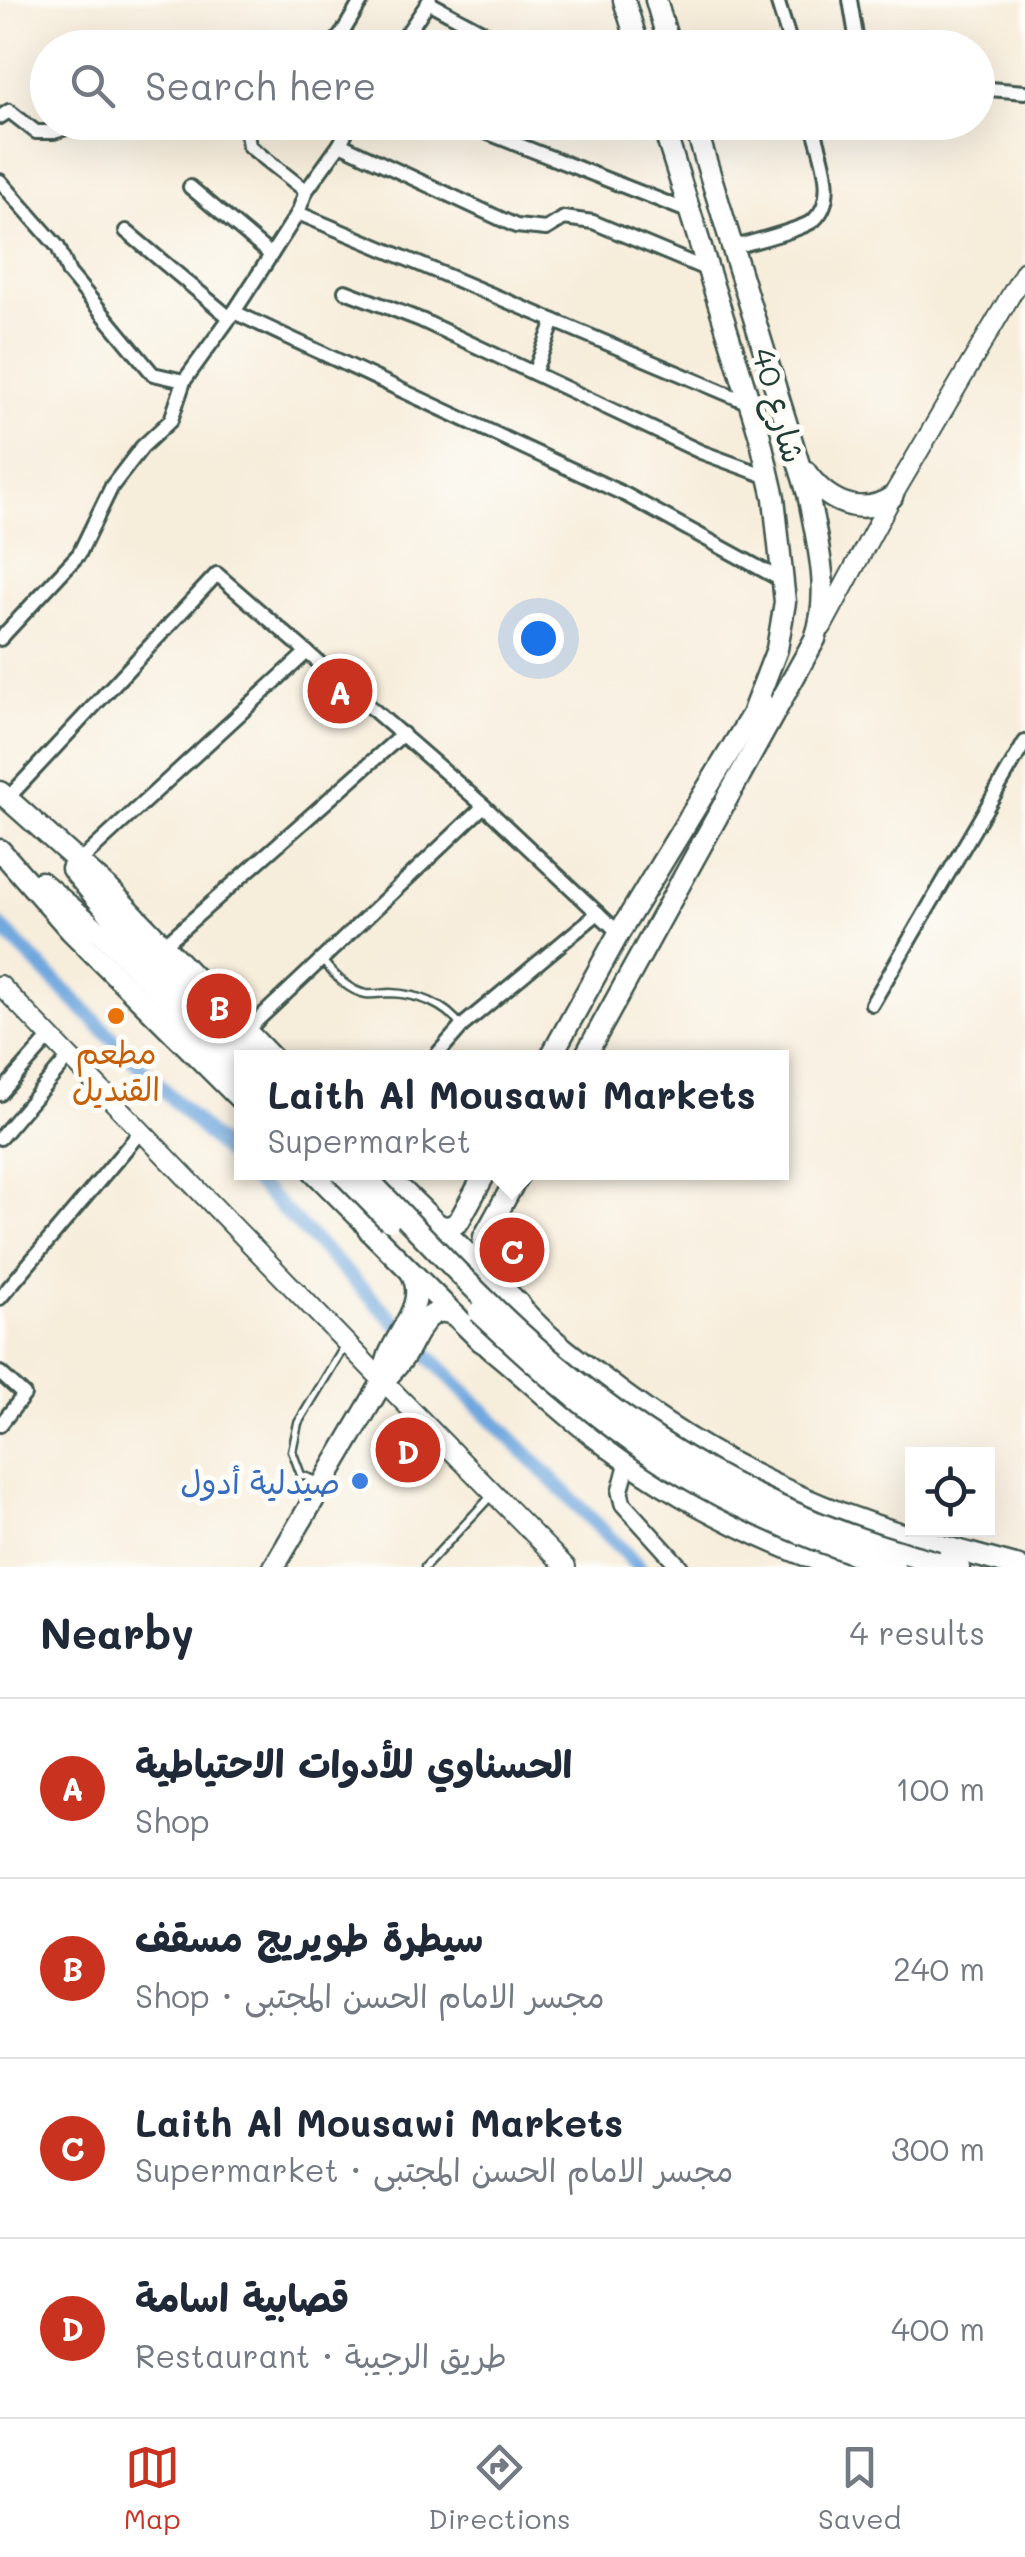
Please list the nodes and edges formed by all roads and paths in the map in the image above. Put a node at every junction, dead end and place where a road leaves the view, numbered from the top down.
1 (362, 0) edge
2 (624, 0) edge
3 (656, 0) edge
4 (778, 0) edge
5 (850, 0) edge
6 (429, 1) edge
7 (344, 30) edge
8 (409, 30) edge
9 (481, 30) edge
10 (633, 30) edge
11 (665, 30) edge
12 (787, 30) edge
13 (855, 30) edge
14 (995, 89) edge
15 (1025, 92) edge
16 (0, 117) edge
17 (30, 127) edge
18 (248, 140) edge
19 (342, 140) edge
20 (506, 140) edge
21 (668, 140) edge
22 (699, 140) edge
23 (817, 140) edge
24 (340, 144) junction
25 (0, 180) edge
26 (190, 187) dead end
27 (306, 191) junction
28 (690, 212) junction
29 (298, 213) junction
30 (126, 231) dead end
31 (732, 248) junction
32 (271, 255) junction
33 (708, 270) junction
34 (1025, 272) edge
35 (345, 291) dead end
36 (232, 315) junction
37 (554, 321) junction
38 (534, 373) junction
39 (184, 381) junction
40 (749, 403) junction
41 (799, 463) junction
42 (769, 477) junction
43 (892, 497) junction
44 (785, 582) junction
45 (0, 639) edge
46 (815, 639) junction
47 (307, 652) junction
48 (754, 709) junction
49 (403, 734) junction
50 (1025, 742) edge
51 (3, 795) edge
52 (484, 806) junction
53 (22, 814) junction
54 (0, 848) edge
55 (78, 863) junction
56 (598, 914) junction
57 (107, 926) junction
58 (619, 933) junction
59 (164, 945) junction
60 (322, 959) junction
61 (0, 984) edge
62 (872, 1004) dead end
63 (462, 1026) junction
64 (246, 1031) junction
65 (51, 1036) junction
66 (239, 1050) edge
67 (264, 1050) edge
68 (441, 1050) edge
69 (554, 1050) edge
70 (588, 1050) edge
71 (70, 1056) junction
72 (234, 1065) edge
73 (234, 1093) edge
74 (0, 1094) edge
75 (142, 1130) junction
76 (0, 1138) edge
77 (363, 1180) edge
78 (372, 1180) edge
79 (386, 1180) edge
80 (389, 1180) edge
81 (482, 1180) edge
82 (516, 1180) edge
83 (336, 1181) edge
84 (431, 1219) junction
85 (362, 1221) junction
86 (409, 1270) junction
87 (496, 1282) junction
88 (0, 1298) edge
89 (524, 1310) junction
90 (420, 1314) junction
91 (457, 1318) junction
92 (557, 1342) junction
93 (346, 1343) junction
94 (490, 1348) junction
95 (0, 1373) edge
96 (522, 1376) junction
97 (383, 1381) junction
98 (0, 1425) edge
99 (628, 1462) junction
100 (322, 1482) junction
101 (494, 1492) junction
102 (276, 1566) edge
103 (425, 1567) edge
104 (566, 1567) edge
105 (680, 1567) edge
106 (836, 1567) edge
107 (894, 1567) edge
108 (959, 1567) edge
109 (1019, 1567) edge

1 - 7 street
2 - 10 main road
3 - 11 main road
4 - 12 street
5 - 13 street
6 - 8 street
6 - 9 street
14 - 15 street
16 - 17 street
18 - 27 street
19 - 24 street
20 - 28 street
21 - 28 main road, شارع 40
22 - 31 main road, شارع 40
23 - 31 street
24 - 27 street
24 - 33 street
25 - 39 street
26 - 32 street
27 - 29 street
28 - 33 main road, شارع 40
29 - 32 street
29 - 37 street
30 - 36 street
31 - 41 main road, شارع 40
32 - 36 street
33 - 40 main road, شارع 40
34 - 43 main road
35 - 38 street
36 - 39 street
36 - 44 street
37 - 38 street
37 - 40 street
38 - 42 street
39 - 45 street
40 - 42 main road, شارع 40
41 - 43 main road
41 - 46 main road, شارع 40
42 - 44 main road, شارع 40
43 - 46 main road
44 - 48 main road, شارع 40
46 - 48 main road
46 - 70 main road
47 - 49 street
47 - 51 street
47 - 55 street
48 - 58 main road
49 - 52 street
49 - 59 street
50 - 62 street
51 - 53 main road
52 - 56 street
52 - 60 street
53 - 55 main road
53 - 57 main road
54 - 57 main road
54 - 73 main road
55 - 59 main road
56 - 58 street
56 - 63 street
57 - 66 main road
57 - 72 main road
58 - 69 main road
59 - 64 main road
60 - 63 lane
60 - 64 street
61 - 65 main road
63 - 68 street
64 - 67 main road
65 - 71 main road
65 - 74 street
71 - 75 main road
71 - 76 street
75 - 88 street
75 - 93 main road
77 - 83 main road
78 - 108 main road, bridge
79 - 85 main road
80 - 84 main road
81 - 84 main road
82 - 87 main road
83 - 85 main road
83 - 107 main road, bridge
84 - 87 main road
85 - 86 main road
86 - 90 main road
86 - 91 main road
87 - 89 main road
89 - 92 main road
89 - 94 main road
90 - 91 main road
90 - 97 main road
91 - 94 main road
92 - 96 main road
92 - 109 main road
93 - 97 main road
93 - 100 lane
94 - 96 main road
95 - 98 street
96 - 99 main road
97 - 100 main road
97 - 101 main road
99 - 105 street
99 - 106 main road
100 - 102 main road
101 - 103 lane
101 - 104 main road

